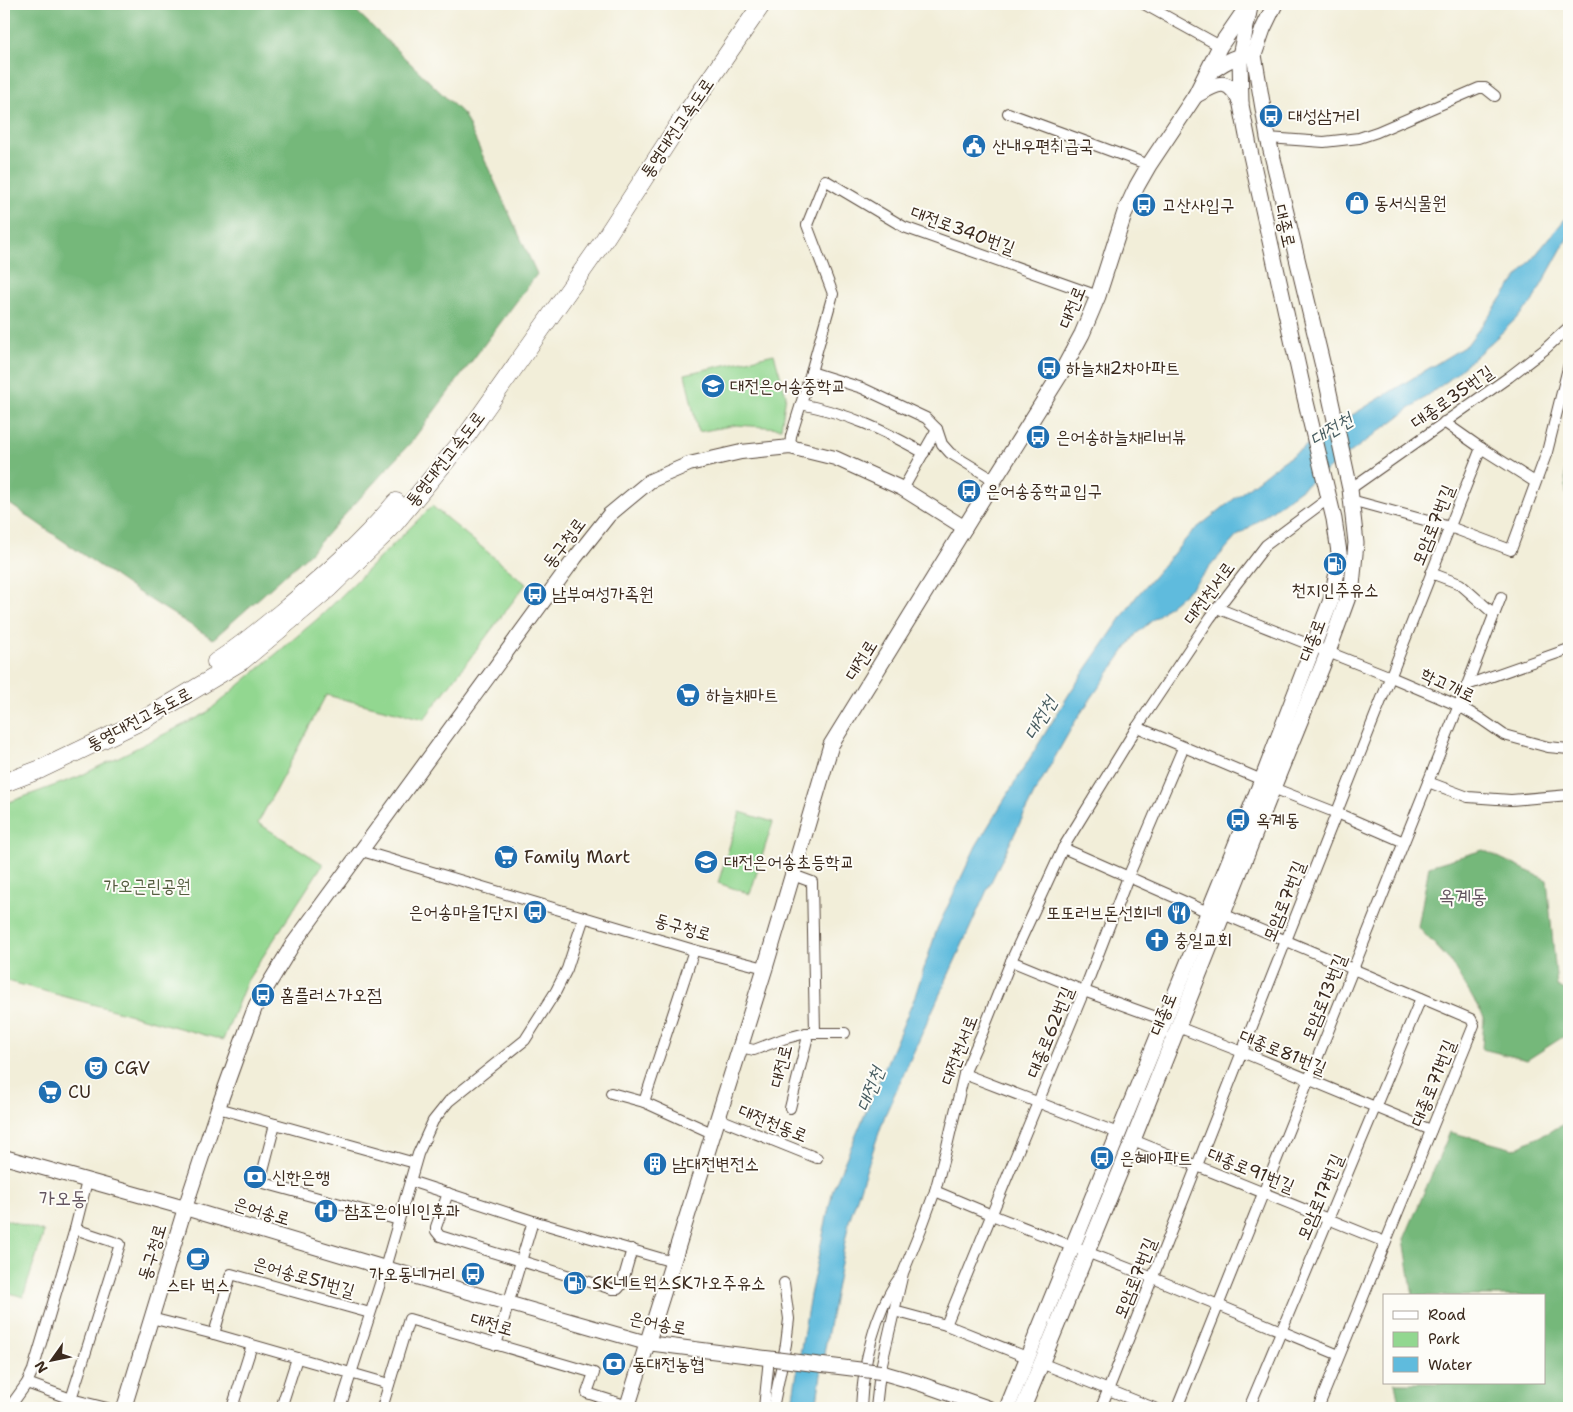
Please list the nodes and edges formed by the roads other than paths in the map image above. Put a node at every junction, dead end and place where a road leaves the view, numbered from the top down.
1 (748, 4) edge
2 (762, 4) edge
3 (1144, 4) edge
4 (1275, 4) edge
5 (1244, 6) edge
6 (1220, 46) junction
7 (1247, 55) junction
8 (1205, 76) junction
9 (1195, 96) junction
10 (1495, 96) dead end
11 (1242, 105) junction
12 (1008, 113) dead end
13 (1268, 138) junction
14 (1149, 165) junction
15 (1098, 296) junction
16 (1569, 327) edge
17 (1569, 364) edge
18 (811, 372) junction
19 (801, 404) junction
20 (1444, 422) junction
21 (937, 429) junction
22 (790, 447) junction
23 (1481, 448) junction
24 (924, 453) junction
25 (994, 480) junction
26 (1535, 482) junction
27 (903, 489) junction
28 (1351, 494) junction
29 (1328, 497) junction
30 (1450, 527) junction
31 (965, 528) junction
32 (1431, 574) junction
33 (1501, 597) dead end
34 (1217, 608) junction
35 (1494, 614) junction
36 (1314, 646) junction
37 (1569, 649) edge
38 (1328, 652) junction
39 (1391, 677) junction
40 (1467, 685) junction
41 (1459, 706) junction
42 (1137, 727) junction
43 (1183, 748) junction
44 (1569, 749) edge
45 (4, 771) edge
46 (1428, 782) junction
47 (4, 783) edge
48 (1268, 784) junction
49 (1569, 795) edge
50 (1337, 813) junction
51 (1404, 842) junction
52 (1063, 848) junction
53 (362, 851) junction
54 (793, 875) junction
55 (1128, 877) junction
56 (1208, 912) junction
57 (1223, 914) junction
58 (584, 918) junction
59 (1286, 941) junction
60 (694, 950) junction
61 (1011, 961) junction
62 (765, 968) junction
63 (1353, 969) junction
64 (1084, 991) junction
65 (1420, 998) junction
66 (1164, 1020) junction
67 (1178, 1027) junction
68 (810, 1033) junction
69 (845, 1033) dead end
70 (740, 1047) junction
71 (1242, 1052) junction
72 (964, 1074) junction
73 (1309, 1080) junction
74 (611, 1093) dead end
75 (644, 1102) junction
76 (1038, 1102) junction
77 (1375, 1107) junction
78 (218, 1108) junction
79 (790, 1108) dead end
80 (717, 1118) junction
81 (275, 1124) junction
82 (1431, 1130) junction
83 (712, 1133) junction
84 (1118, 1133) junction
85 (1133, 1140) junction
86 (4, 1157) edge
87 (817, 1158) dead end
88 (415, 1164) junction
89 (1197, 1166) junction
90 (87, 1181) junction
91 (410, 1181) junction
92 (935, 1191) junction
93 (1263, 1192) junction
94 (448, 1193) junction
95 (186, 1208) junction
96 (992, 1215) junction
97 (1328, 1218) junction
98 (398, 1220) junction
99 (533, 1221) junction
100 (75, 1229) junction
101 (1385, 1242) junction
102 (1072, 1246) junction
103 (632, 1250) junction
104 (1086, 1252) junction
105 (521, 1262) junction
106 (673, 1262) junction
107 (385, 1268) junction
108 (902, 1273) junction
109 (1153, 1278) junction
110 (784, 1283) dead end
111 (508, 1304) junction
112 (1218, 1305) junction
113 (894, 1311) junction
114 (370, 1313) junction
115 (151, 1318) junction
116 (946, 1325) junction
117 (1282, 1331) junction
118 (214, 1334) junction
119 (647, 1343) junction
120 (252, 1345) junction
121 (496, 1345) junction
122 (1339, 1354) junction
123 (297, 1358) junction
124 (772, 1358) junction
125 (1035, 1360) junction
126 (880, 1372) junction
127 (351, 1373) junction
128 (27, 1383) junction
129 (389, 1384) junction
130 (1109, 1389) junction
131 (71, 1399) junction
132 (627, 1407) edge
133 (9, 1408) edge
134 (65, 1408) edge
135 (107, 1408) edge
136 (124, 1408) edge
137 (232, 1408) edge
138 (281, 1408) edge
139 (340, 1408) edge
140 (382, 1408) edge
141 (764, 1408) edge
142 (773, 1408) edge
143 (861, 1408) edge
144 (876, 1408) edge
145 (989, 1408) edge
146 (1007, 1408) edge
147 (1023, 1408) edge
148 (1101, 1408) edge
149 (1154, 1408) edge
150 (1177, 1408) edge
151 (1249, 1408) edge
152 (1318, 1408) edge

1 - 45 highway, 통영대전고속도로
2 - 47 highway, 통영대전고속도로
3 - 6 street
4 - 7 main road
5 - 6 main road, 대전로
5 - 7 main road
6 - 8 main road, 대전로
7 - 8 main road
7 - 11 main road, 대종로
7 - 13 main road, 대종로
8 - 9 main road, 대전로
9 - 11 main road
9 - 14 main road, 대전로
10 - 13 street
11 - 29 main road, 대종로
12 - 14 street
13 - 28 main road, 대종로
14 - 15 main road, 대전로
15 - 18 street, 대전로340번길
15 - 25 main road, 대전로
16 - 20 street, 대종로35번길
17 - 26 street
18 - 19 street
18 - 21 street
19 - 22 street
19 - 24 street
20 - 23 street
20 - 28 street, 대종로35번길
21 - 24 street
21 - 25 street
22 - 27 main road, 동구청로
22 - 53 main road, 동구청로
23 - 26 street
23 - 30 street, 모암로7번길
24 - 27 street
25 - 31 main road, 대전로
26 - 30 street
27 - 31 main road, 동구청로
28 - 30 street
28 - 38 main road, 대종로
29 - 34 street, 대전천서로
29 - 36 main road, 대종로
30 - 32 street, 모암로7번길
31 - 54 main road, 대전로
32 - 35 street
32 - 39 street, 모암로7번길
33 - 35 street, 모암로13번길
34 - 36 street, 대종로
34 - 42 street, 대전천서로
35 - 40 street, 모암로13번길
36 - 38 street, 학고개로
36 - 48 main road, 대종로
37 - 40 street
38 - 39 street, 학고개로
38 - 48 main road, 대종로
39 - 41 street, 학고개로
39 - 50 street, 모암로7번길
40 - 41 street, 모암로13번길
41 - 44 street, 학고개로
41 - 46 street, 모암로13번길
42 - 43 street
42 - 52 street, 대전천서로
43 - 48 street
43 - 55 street, 대종로62번길
46 - 49 street
46 - 51 street, 모암로13번길
48 - 50 street
48 - 56 main road, 대종로
48 - 57 main road, 대종로
50 - 51 street
50 - 59 street, 모암로7번길
51 - 63 street, 모암로13번길
52 - 55 street
52 - 61 street, 대전천서로
53 - 58 street, 동구청로
53 - 78 main road, 동구청로
54 - 62 main road, 대전로
54 - 68 street, 대전로
55 - 56 street
55 - 64 street, 대종로62번길
56 - 66 main road, 대종로
57 - 59 street, 대종로71번길
57 - 67 main road, 대종로
58 - 60 street, 동구청로
58 - 88 street, 은어송로51번길
59 - 63 street, 대종로71번길
59 - 71 street, 모암로7번길
60 - 62 street, 동구청로
60 - 75 street
61 - 64 street, 대종로
61 - 72 street, 대전천서로
62 - 70 main road, 대전로
63 - 65 street, 대종로71번길
63 - 73 street, 모암로13번길
64 - 66 street, 대종로
64 - 76 street, 대종로62번길
65 - 77 street, 모암로17번길
65 - 82 street, 대종로71번길
66 - 84 main road, 대종로
67 - 71 street, 대종로81번길
67 - 85 main road, 대종로
68 - 69 street, 대전로
68 - 70 street, 대전로
68 - 79 street, 대전로
70 - 80 main road, 대전로
71 - 73 street, 대종로81번길
71 - 89 street, 모암로7번길
72 - 76 street
72 - 92 street, 대전천서로
73 - 77 street, 대종로81번길
73 - 93 street, 모암로13번길
74 - 75 street
75 - 83 street
76 - 84 street
76 - 96 street, 대종로62번길
77 - 82 street, 대종로81번길
77 - 97 street, 모암로17번길
78 - 81 street
78 - 95 main road, 동구청로
80 - 83 main road, 대전로
80 - 87 street, 대전천동로
81 - 88 street
81 - 98 street
82 - 101 street, 대종로71번길
83 - 106 main road, 대전로
84 - 102 main road, 대종로
85 - 89 street, 대종로91번길
85 - 104 main road, 대종로
86 - 90 main road, 은어송로
88 - 91 street, 은어송로51번길
89 - 93 street, 대종로91번길
89 - 109 street, 모암로7번길
90 - 95 main road, 은어송로
90 - 100 street
91 - 94 street
91 - 98 street, 은어송로51번길
92 - 96 street
92 - 108 street, 대전천서로
93 - 97 street, 대종로91번길
93 - 112 street, 모암로13번길
94 - 99 street
94 - 105 street, 은어송로
95 - 107 main road, 은어송로
95 - 115 main road, 동구청로
96 - 102 street
96 - 116 street, 대종로62번길
97 - 101 street, 대종로91번길
97 - 117 street, 모암로17번길
98 - 107 street, 은어송로51번길
99 - 103 street
99 - 105 street
100 - 128 street
100 - 131 street
101 - 122 street, 대종로71번길
102 - 104 street
102 - 125 main road, 대종로
103 - 105 street, 은어송로
103 - 106 street
104 - 109 street
104 - 125 main road, 대종로
105 - 111 street
106 - 119 main road, 대전로
107 - 111 main road, 은어송로
107 - 114 street, 은어송로51번길
108 - 113 street, 대전천서로
108 - 143 street
109 - 112 street
109 - 130 street, 모암로7번길
110 - 142 street
111 - 119 main road, 은어송로
111 - 121 street
112 - 117 street
112 - 150 street, 모암로13번길
113 - 116 street
113 - 126 street, 대전천서로
114 - 118 street, 은어송로51번길
114 - 127 street, 은어송로51번길
115 - 118 street
115 - 136 main road, 동구청로
116 - 125 street
117 - 122 street
117 - 151 street, 모암로17번길
118 - 120 street
119 - 124 main road, 은어송로
119 - 132 main road, 대전로
120 - 123 street
120 - 137 street
121 - 129 street, 대전로
121 - 132 street, 대전로
122 - 152 street, 대종로71번길
123 - 127 street
123 - 138 street
124 - 126 main road, 은어송로, bridge
124 - 141 street
125 - 130 street
125 - 146 main road, 대종로
125 - 147 main road, 대종로
126 - 144 street, 대전천서로
126 - 145 main road
127 - 129 street
127 - 139 street, 은어송로51번길
128 - 131 street
128 - 133 street
129 - 140 street, 대전로
130 - 148 street, 모암로7번길
130 - 149 street
131 - 134 street
131 - 135 street

